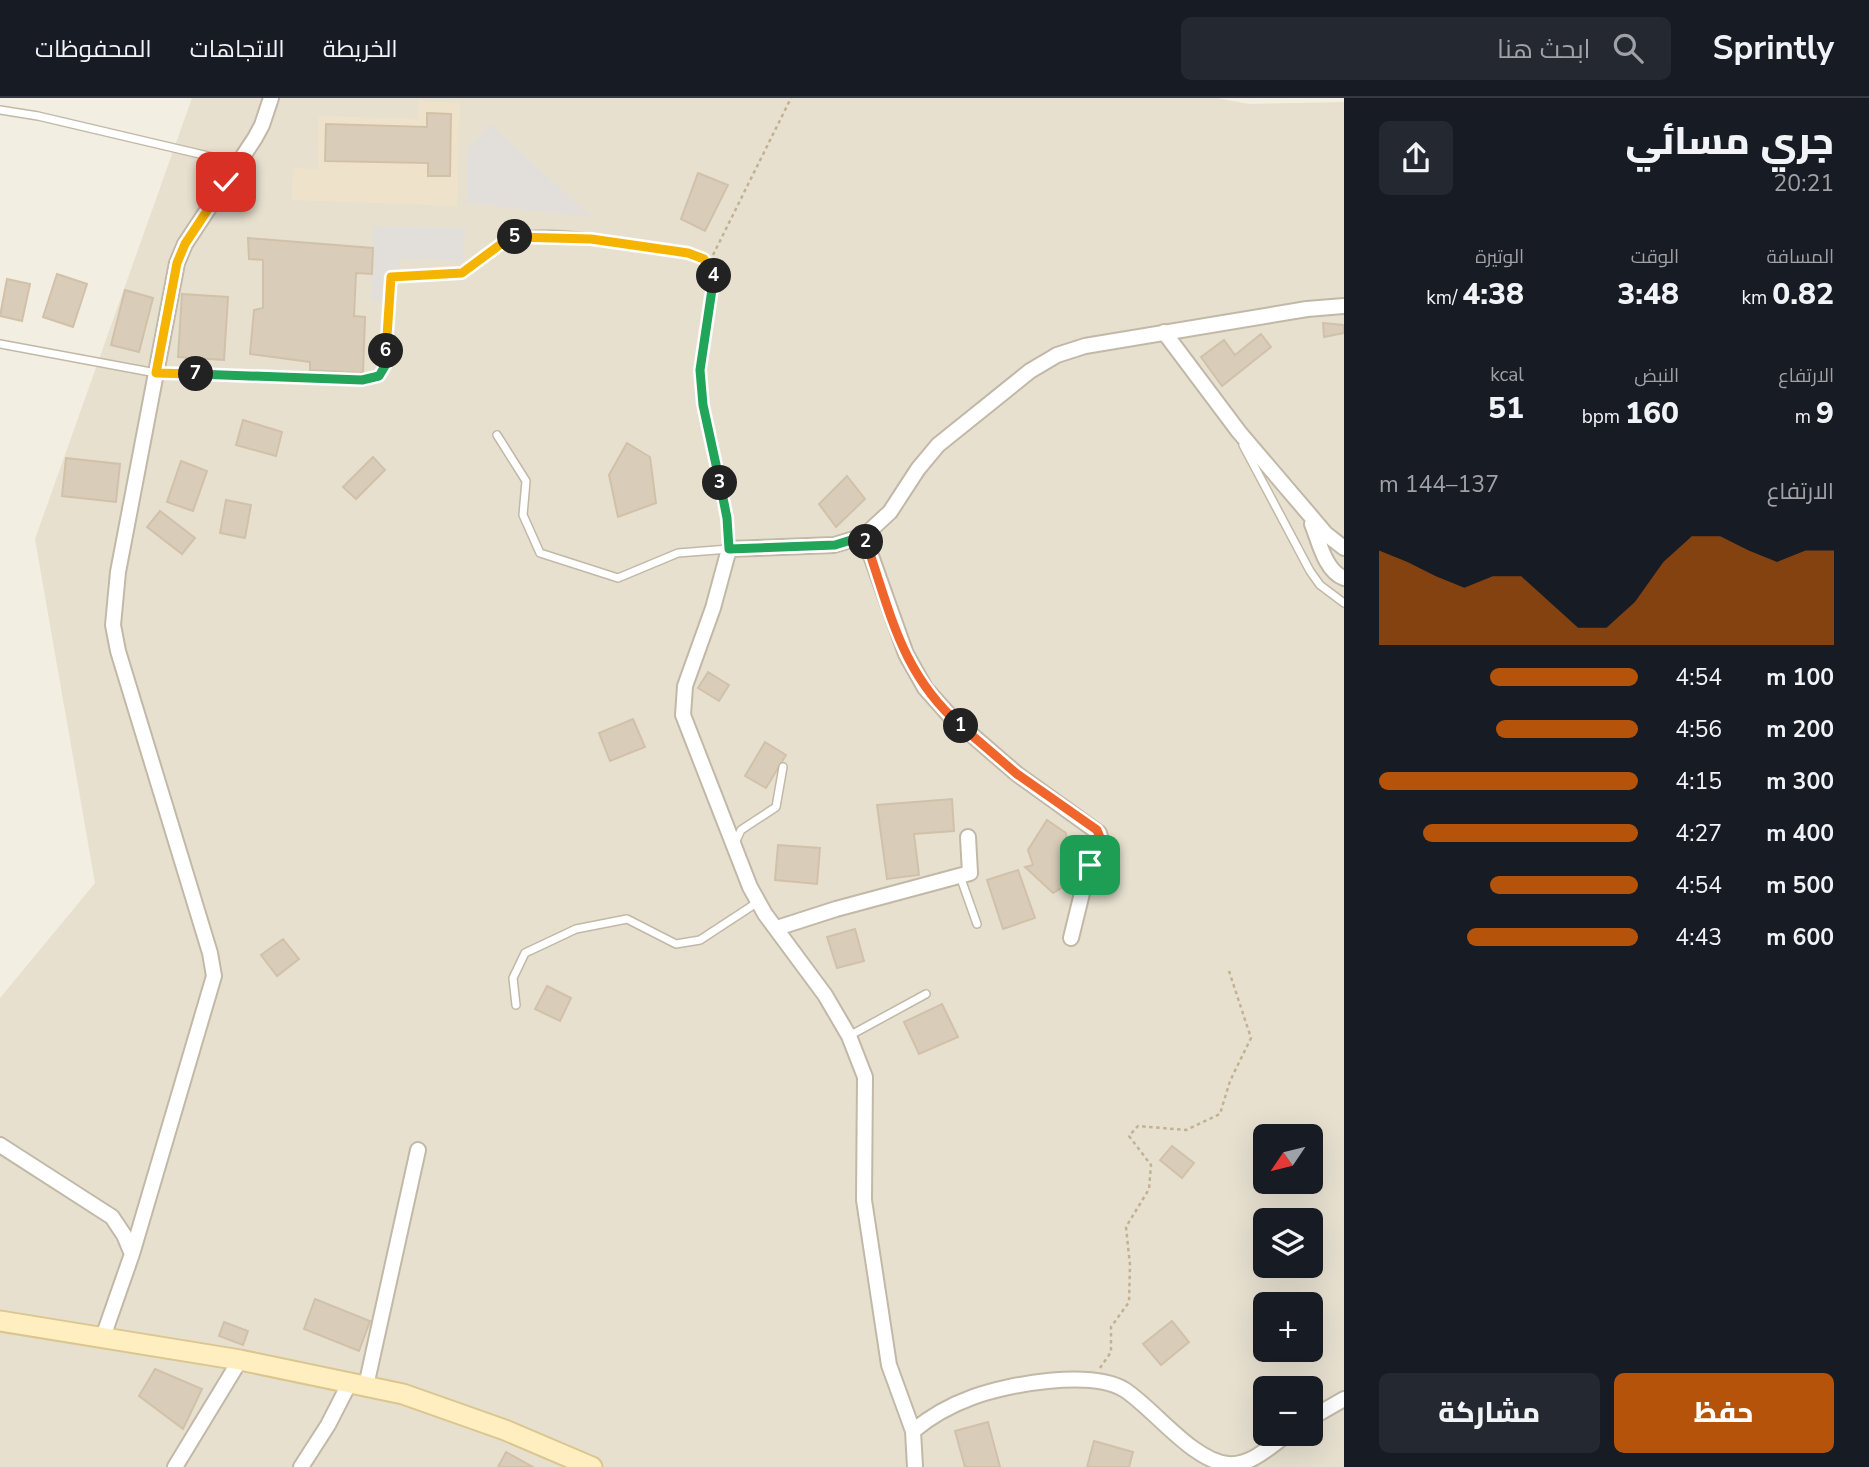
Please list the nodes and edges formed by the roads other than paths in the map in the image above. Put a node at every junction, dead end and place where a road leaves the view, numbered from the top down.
1 (271, 98) edge
2 (0, 110) edge
3 (238, 163) junction
4 (1344, 306) edge
5 (1164, 332) junction
6 (0, 344) edge
7 (156, 373) junction
8 (1228, 416) junction
9 (497, 435) dead end
10 (1309, 514) junction
11 (864, 536) junction
12 (1344, 548) edge
13 (729, 549) junction
14 (1344, 578) edge
15 (1344, 603) edge
16 (783, 767) dead end
17 (968, 837) dead end
18 (734, 846) junction
19 (960, 876) junction
20 (758, 902) junction
21 (976, 924) dead end
22 (777, 928) junction
23 (1071, 938) dead end
24 (926, 994) dead end
25 (516, 1005) dead end
26 (849, 1036) junction
27 (0, 1145) edge
28 (418, 1150) dead end
29 (132, 1254) junction
30 (0, 1321) edge
31 (103, 1337) junction
32 (240, 1360) junction
33 (358, 1384) junction
34 (1344, 1399) edge
35 (1323, 1411) edge
36 (913, 1431) junction
37 (1269, 1446) edge
38 (175, 1467) edge
39 (301, 1467) edge
40 (592, 1467) edge
41 (915, 1467) edge

1 - 3 street
2 - 3 lane
3 - 7 street
4 - 5 street
5 - 8 street
5 - 11 street
6 - 7 lane
7 - 13 lane
7 - 29 street
8 - 10 street
8 - 15 lane
9 - 13 lane
10 - 12 street
10 - 14 street
11 - 13 street
11 - 23 street
13 - 18 street
16 - 18 lane
17 - 19 street
18 - 20 street
19 - 21 lane
19 - 22 street
20 - 22 street
20 - 25 lane
22 - 26 street
24 - 26 lane
26 - 36 street
27 - 29 street
28 - 33 street
29 - 31 street
30 - 31 main road
31 - 32 main road
32 - 33 main road
32 - 38 street
33 - 39 street
33 - 40 main road
34 - 35 street
36 - 37 street
36 - 41 street

